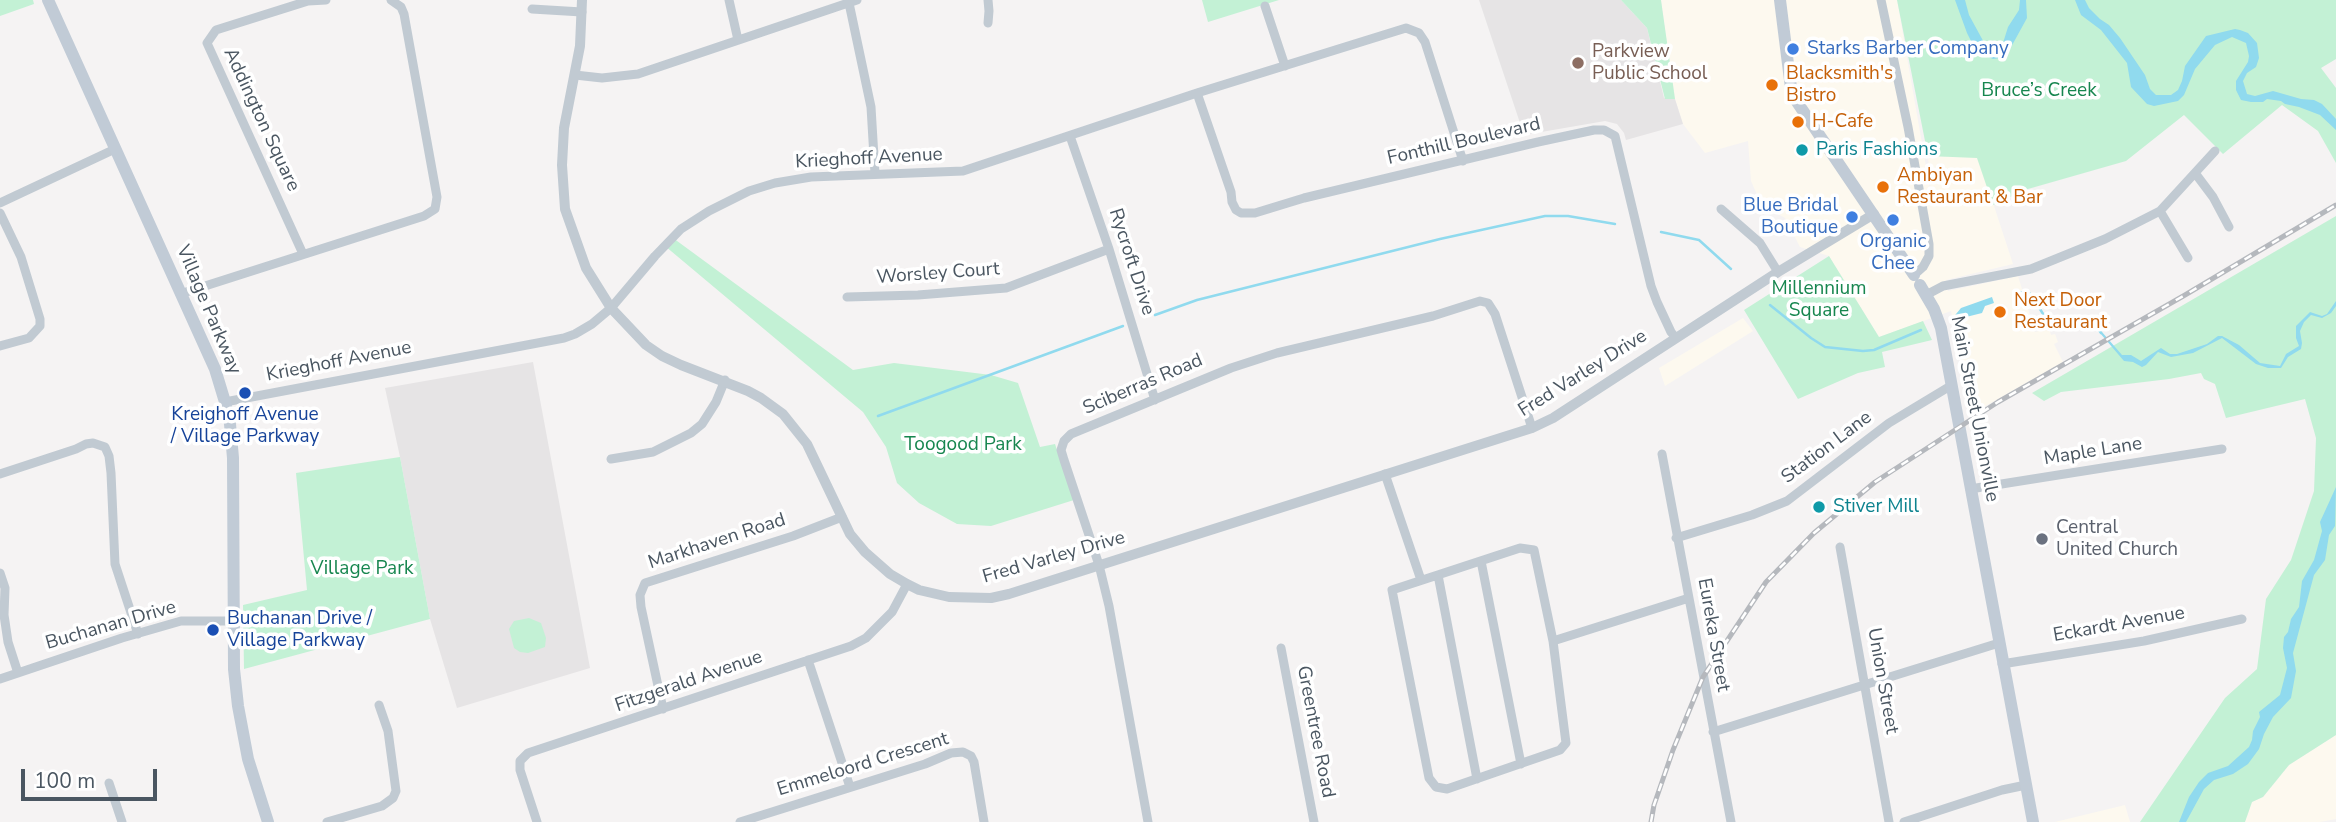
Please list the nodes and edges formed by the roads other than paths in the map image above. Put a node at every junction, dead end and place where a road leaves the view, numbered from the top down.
1 (48, 0) edge
2 (326, 0) edge
3 (391, 0) edge
4 (582, 0) edge
5 (729, 0) edge
6 (988, 0) edge
7 (1780, 0) edge
8 (1881, 0) edge
9 (853, 1) edge
10 (1265, 6) dead end
11 (532, 9) dead end
12 (582, 12) junction
13 (988, 23) dead end
14 (738, 40) junction
15 (1285, 66) junction
16 (575, 75) junction
17 (1197, 93) junction
18 (1070, 136) junction
19 (115, 149) junction
20 (2215, 150) dead end
21 (1463, 160) junction
22 (2195, 173) junction
23 (875, 174) junction
24 (0, 202) edge
25 (1721, 209) dead end
26 (2160, 211) junction
27 (0, 213) edge
28 (1874, 214) junction
29 (2230, 227) dead end
30 (1109, 249) junction
31 (303, 254) junction
32 (2188, 258) dead end
33 (1778, 272) junction
34 (1920, 285) junction
35 (180, 294) junction
36 (847, 297) dead end
37 (611, 308) junction
38 (1675, 337) junction
39 (0, 346) edge
40 (725, 380) junction
41 (1952, 385) junction
42 (1155, 400) junction
43 (225, 402) junction
44 (1532, 428) junction
45 (2221, 449) dead end
46 (1662, 454) dead end
47 (611, 459) dead end
48 (0, 474) edge
49 (1385, 474) junction
50 (1970, 489) junction
51 (842, 517) junction
52 (1676, 538) junction
53 (1840, 547) dead end
54 (1481, 561) junction
55 (1098, 565) junction
56 (0, 573) edge
57 (1438, 575) junction
58 (1421, 580) junction
59 (906, 584) junction
60 (1689, 598) junction
61 (2242, 619) dead end
62 (234, 621) junction
63 (138, 634) junction
64 (1553, 641) junction
65 (1998, 643) junction
66 (1282, 648) dead end
67 (808, 660) junction
68 (2002, 664) junction
69 (18, 673) junction
70 (0, 679) edge
71 (1865, 686) junction
72 (379, 705) dead end
73 (663, 709) junction
74 (1713, 732) junction
75 (1521, 764) junction
76 (1477, 779) junction
77 (109, 783) dead end
78 (2026, 785) junction
79 (850, 787) junction
80 (122, 822) edge
81 (268, 822) edge
82 (327, 822) edge
83 (537, 822) edge
84 (740, 822) edge
85 (984, 822) edge
86 (1148, 822) edge
87 (1314, 822) edge
88 (1731, 822) edge
89 (1889, 822) edge
90 (1904, 822) edge
91 (2033, 822) edge

1 - 19 main road, Village Parkway
2 - 31 street, Addington Square
3 - 31 street
4 - 12 street, Fred Varley Drive
5 - 14 street
6 - 13 street
7 - 28 main road, Main Street Unionville
8 - 34 street
9 - 14 street
9 - 23 street
10 - 15 street
11 - 12 street
12 - 16 street, Fred Varley Drive
14 - 16 street
15 - 17 street, Krieghoff Avenue
15 - 21 street, Krieghoff Avenue
16 - 37 street, Fred Varley Drive
17 - 18 street, Krieghoff Avenue
17 - 21 street, Fonthill Boulevard
18 - 23 street, Krieghoff Avenue
18 - 30 street, Rycroft Drive
19 - 24 street
19 - 35 main road, Village Parkway
20 - 22 street
21 - 38 street, Fonthill Boulevard
22 - 26 street
22 - 29 street
23 - 37 street, Krieghoff Avenue
25 - 33 street
26 - 32 street
26 - 34 street
27 - 39 street
28 - 33 street, Fred Varley Drive
28 - 34 main road, Main Street Unionville
30 - 36 street, Worsley Court
30 - 42 street, Rycroft Drive
31 - 35 street
33 - 38 street, Fred Varley Drive
34 - 41 main road, Main Street Unionville
35 - 43 main road, Village Parkway
37 - 40 street, Fred Varley Drive
37 - 43 street, Krieghoff Avenue
38 - 44 street, Fred Varley Drive
40 - 47 street
40 - 51 street, Fred Varley Drive
41 - 50 main road, Main Street Unionville
41 - 52 street, Station Lane
42 - 44 street, Sciberras Road
42 - 55 street, Sciberras Road
43 - 62 main road, Village Parkway
44 - 49 street, Fred Varley Drive
45 - 50 street, Maple Lane
46 - 52 street, Eureka Street
48 - 63 street
49 - 55 street, Fred Varley Drive
49 - 58 street
50 - 65 main road, Main Street Unionville
51 - 59 street, Fred Varley Drive
51 - 73 street, Markhaven Road
52 - 60 street, Eureka Street
53 - 71 street, Union Street
54 - 57 street
54 - 64 street
54 - 75 street
55 - 59 street, Fred Varley Drive
55 - 86 street, Sciberras Road
56 - 69 street
57 - 58 street
57 - 76 street
58 - 76 street
59 - 67 street, Fitzgerald Avenue
60 - 64 street
60 - 74 street, Eureka Street
61 - 68 street, Eckardt Avenue
62 - 63 street, Buchanan Drive
62 - 81 main road, Village Parkway
63 - 69 street, Buchanan Drive
64 - 75 street
65 - 68 main road, Main Street Unionville
65 - 71 street
66 - 87 street, Greentree Road
67 - 73 street, Fitzgerald Avenue
67 - 79 street
68 - 78 main road, Main Street Unionville
69 - 70 street, Buchanan Drive
71 - 74 street
71 - 89 street, Union Street
72 - 82 street
73 - 83 street, Fitzgerald Avenue
74 - 88 street, Eureka Street
75 - 76 street
77 - 80 street
78 - 90 street
78 - 91 main road, Main Street Unionville
79 - 84 street, Emmeloord Crescent
79 - 85 street, Emmeloord Crescent

